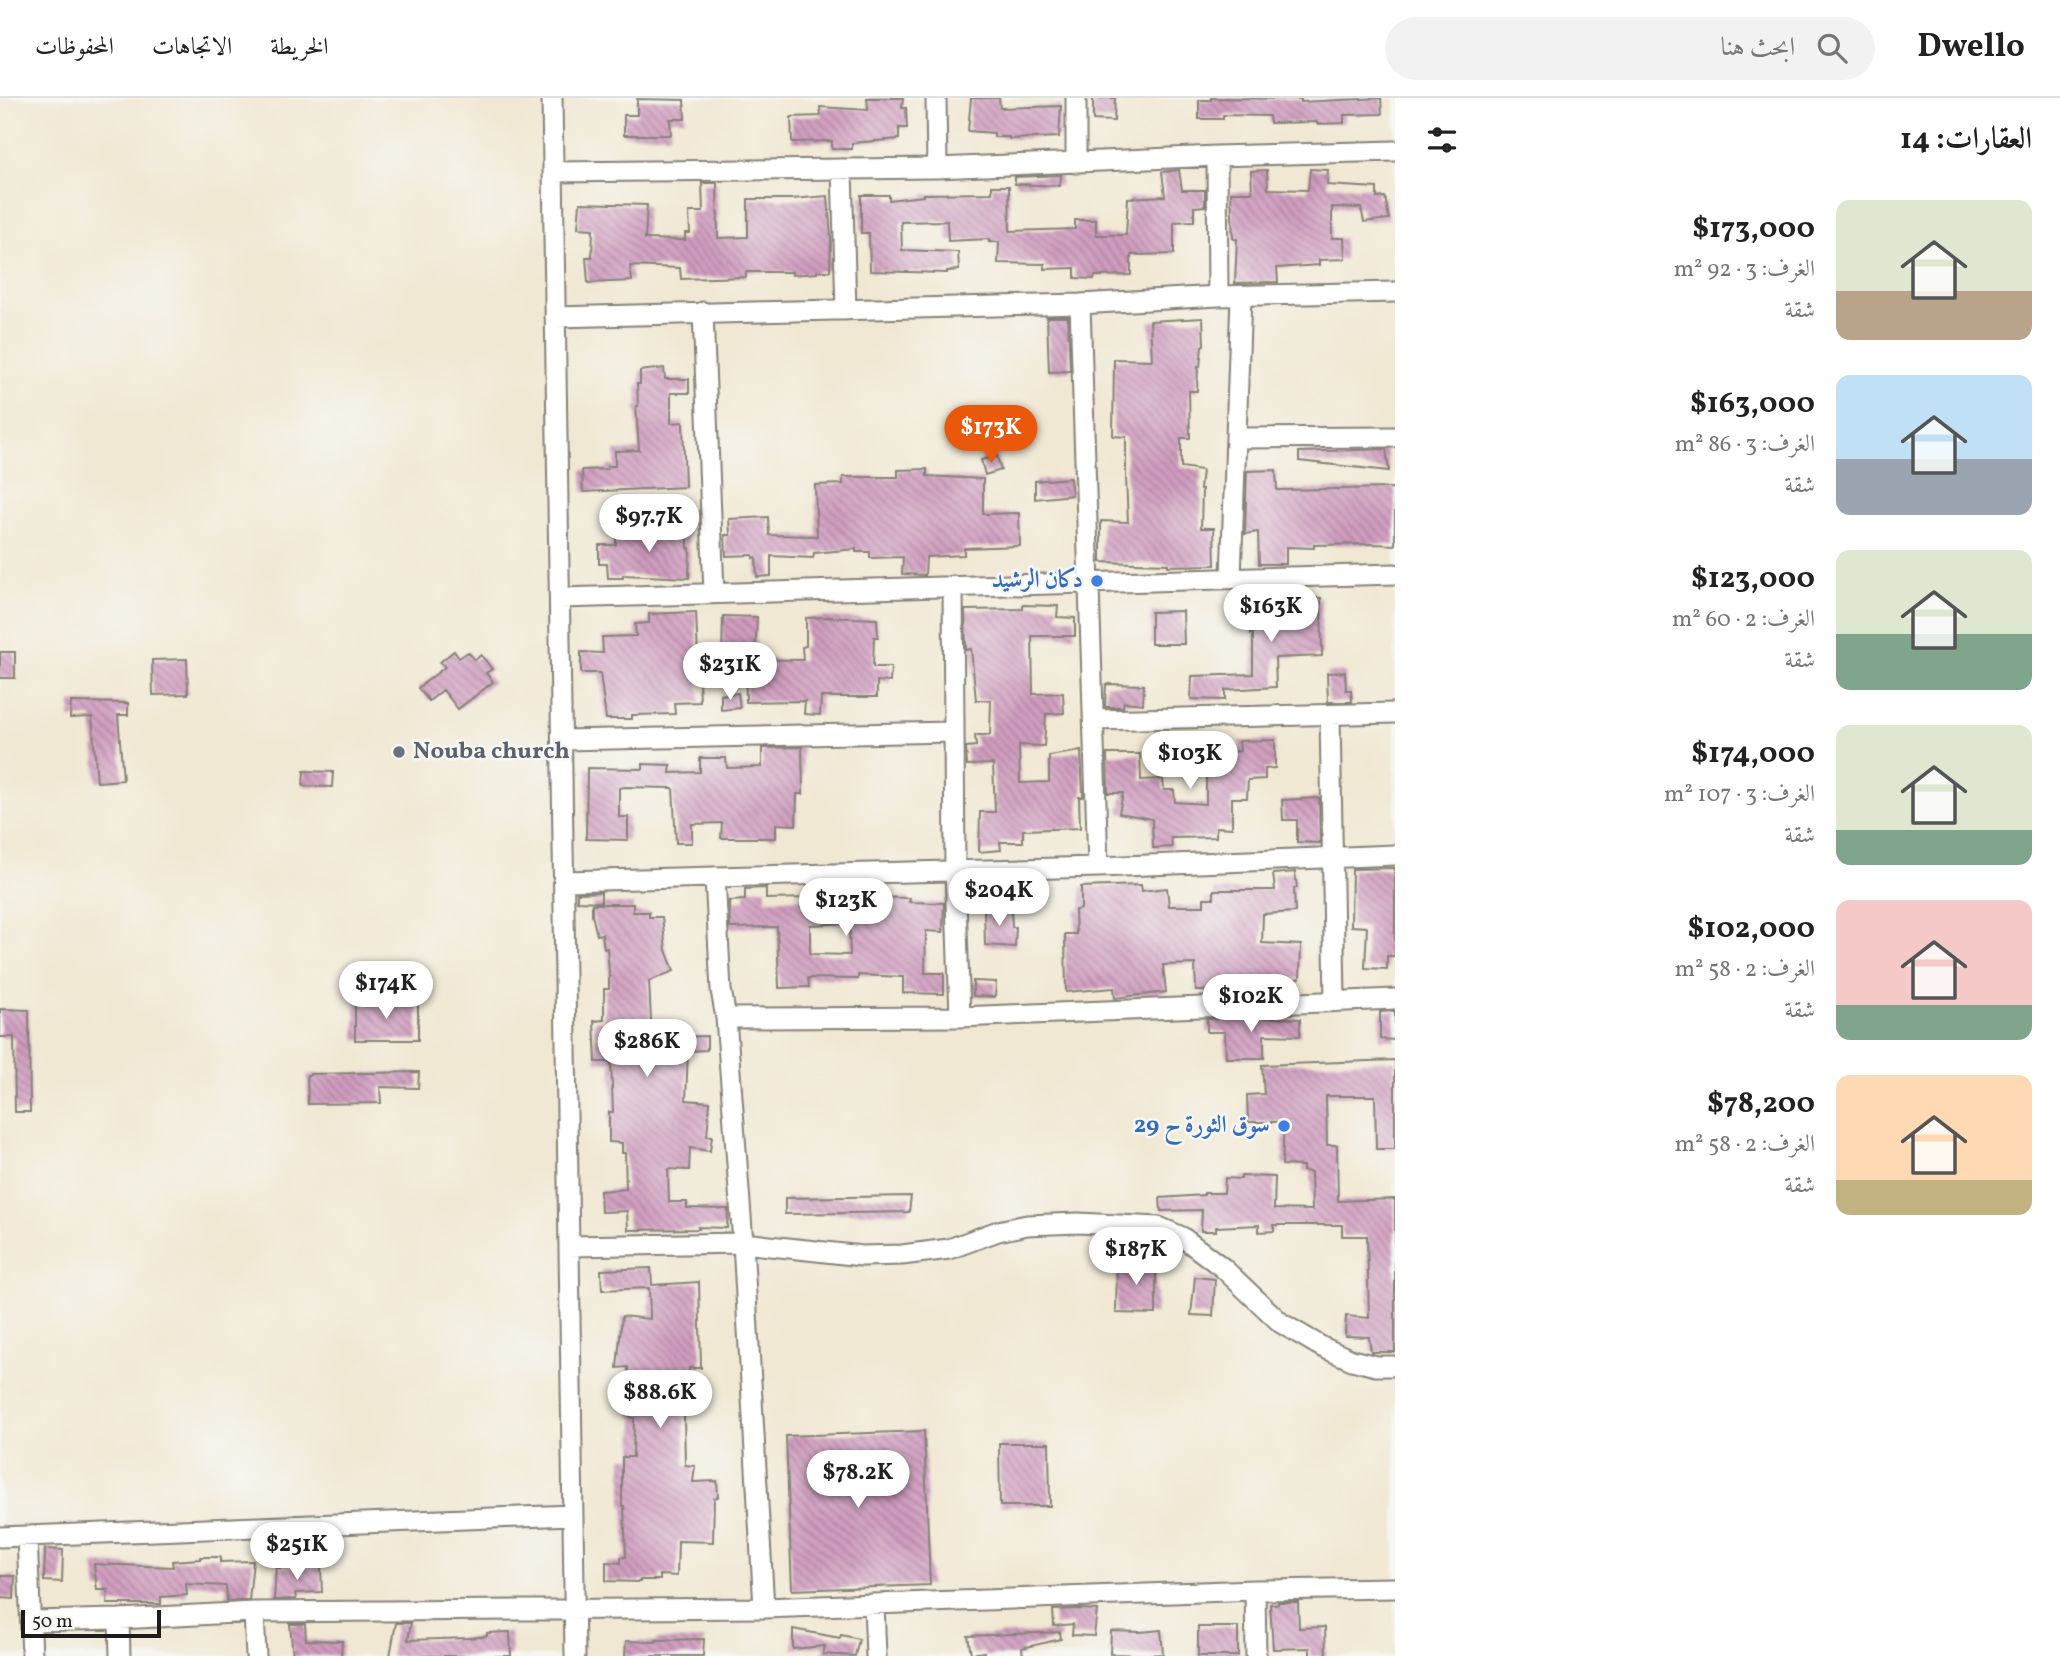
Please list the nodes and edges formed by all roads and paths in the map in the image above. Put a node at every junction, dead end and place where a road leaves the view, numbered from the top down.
1 (552, 98) edge
2 (936, 98) edge
3 (1076, 98) edge
4 (1395, 151) edge
5 (1217, 156) junction
6 (1076, 163) junction
7 (936, 168) junction
8 (842, 169) junction
9 (553, 173) junction
10 (1395, 292) edge
11 (1218, 296) junction
12 (1241, 296) junction
13 (1080, 304) junction
14 (846, 310) junction
15 (703, 313) junction
16 (555, 317) junction
17 (1395, 437) edge
18 (1236, 438) junction
19 (1395, 574) edge
20 (1231, 578) junction
21 (1090, 583) junction
22 (953, 586) junction
23 (713, 593) junction
24 (559, 598) junction
25 (1395, 713) edge
26 (1330, 716) junction
27 (1094, 720) junction
28 (953, 732) junction
29 (562, 740) junction
30 (1395, 855) edge
31 (1332, 857) junction
32 (1098, 867) junction
33 (955, 870) junction
34 (715, 877) junction
35 (564, 881) junction
36 (1395, 999) edge
37 (1335, 1001) junction
38 (960, 1017) junction
39 (726, 1018) junction
40 (743, 1243) junction
41 (569, 1246) junction
42 (1395, 1366) edge
43 (573, 1515) junction
44 (27, 1536) junction
45 (0, 1537) edge
46 (1395, 1588) edge
47 (1255, 1590) junction
48 (874, 1604) junction
49 (764, 1608) junction
50 (575, 1610) junction
51 (254, 1612) junction
52 (119, 1619) junction
53 (31, 1621) junction
54 (32, 1656) edge
55 (120, 1656) edge
56 (256, 1656) edge
57 (575, 1656) edge
58 (876, 1656) edge
59 (1256, 1656) edge

1 - 9 street
2 - 7 street
3 - 6 street
4 - 5 street
5 - 6 street
5 - 11 street
6 - 7 street
7 - 8 street
8 - 9 street
8 - 14 street
9 - 16 street
10 - 12 street
11 - 12 street
11 - 13 street
12 - 18 street
13 - 14 street
13 - 21 street
14 - 15 street
15 - 16 street
15 - 23 street
16 - 24 street
17 - 18 street
18 - 20 street
19 - 20 street
20 - 21 street
21 - 22 street
21 - 27 street
22 - 23 street
22 - 28 street
23 - 24 street
24 - 29 street
25 - 26 street
26 - 27 street
26 - 31 street
27 - 32 street
28 - 29 street
28 - 33 street
29 - 35 street
30 - 31 street
31 - 32 street
31 - 37 street
32 - 33 street
33 - 34 street
33 - 38 street
34 - 35 street
34 - 39 street
35 - 41 street
36 - 37 street
37 - 38 street
38 - 39 street
39 - 40 street
40 - 41 street
40 - 42 street
40 - 49 street
41 - 43 street
43 - 44 street
43 - 50 street
44 - 45 street
44 - 53 street
46 - 47 street
47 - 48 street
47 - 59 street
48 - 49 street
48 - 58 street
49 - 50 street
50 - 51 street
50 - 57 street
51 - 52 street
51 - 56 street
52 - 53 street
52 - 55 street
53 - 54 street

